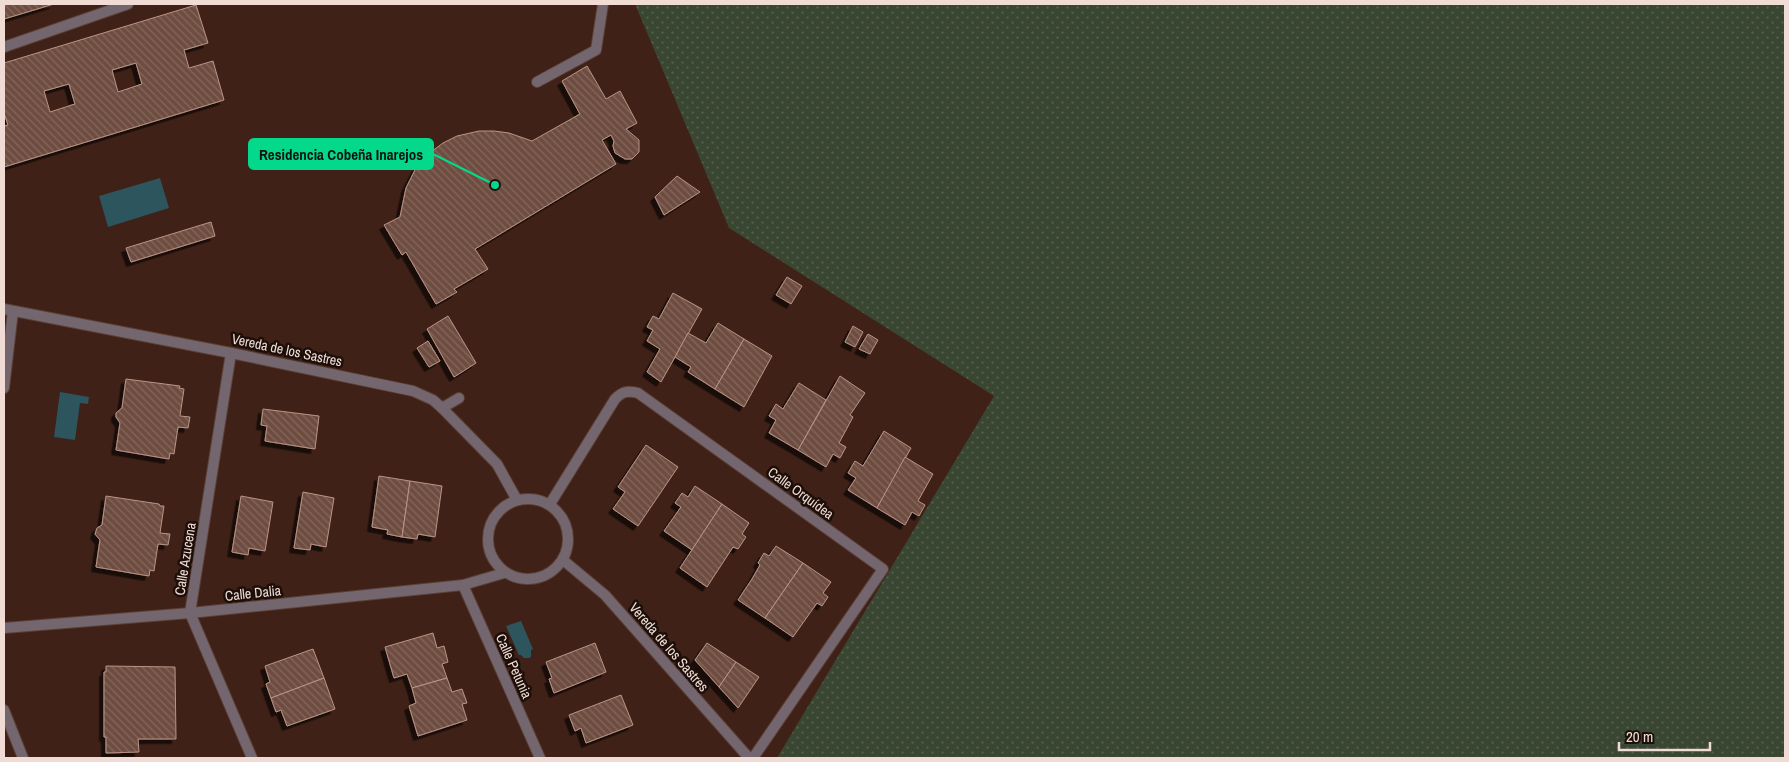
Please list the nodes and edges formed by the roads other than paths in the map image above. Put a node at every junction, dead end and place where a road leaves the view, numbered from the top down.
1 (128, 4) edge
2 (603, 4) edge
3 (4, 47) edge
4 (537, 82) dead end
5 (9, 310) edge
6 (231, 353) junction
7 (4, 388) edge
8 (459, 398) dead end
9 (442, 408) junction
10 (517, 500) junction
11 (550, 504) junction
12 (563, 560) junction
13 (504, 572) junction
14 (463, 585) junction
15 (190, 613) junction
16 (4, 628) edge
17 (4, 710) edge
18 (23, 758) edge
19 (252, 758) edge
20 (540, 758) edge
21 (749, 758) edge
22 (753, 758) edge

1 - 3 street
2 - 4 street
5 - 6 street, Vereda de los Sastres
5 - 7 street
6 - 9 street, Vereda de los Sastres
6 - 15 street, Calle Azucena
8 - 9 street
9 - 10 street, Vereda de los Sastres
10 - 11 street
10 - 13 street
11 - 12 street
11 - 22 street, Calle Orquídea
12 - 13 street
12 - 21 street, Vereda de los Sastres
13 - 14 street, Calle Dalia
14 - 15 street, Calle Dalia
14 - 20 street, Calle Petunia
15 - 16 street, Calle Dalia
15 - 19 street, Calle Azucena
17 - 18 street

